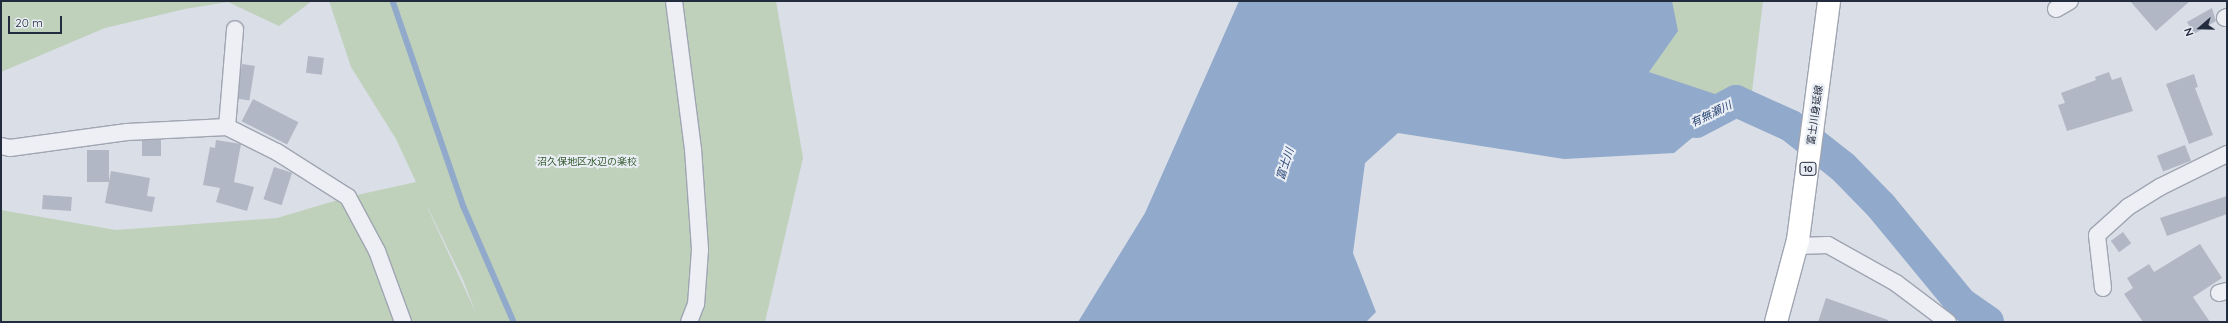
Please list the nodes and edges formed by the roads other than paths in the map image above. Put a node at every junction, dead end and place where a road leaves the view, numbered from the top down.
1 (674, 1) edge
2 (1829, 1) edge
3 (235, 29) dead end
4 (227, 127) junction
5 (1, 146) edge
6 (2227, 154) edge
7 (1797, 243) junction
8 (2103, 288) dead end
9 (403, 322) edge
10 (689, 322) edge
11 (1776, 322) edge
12 (1948, 322) edge

1 - 10 street
2 - 7 main road, 富士川身延線 / 10
3 - 4 street
4 - 5 street
4 - 9 street
6 - 8 street
7 - 11 main road, 富士川身延線 / 10
7 - 12 street

